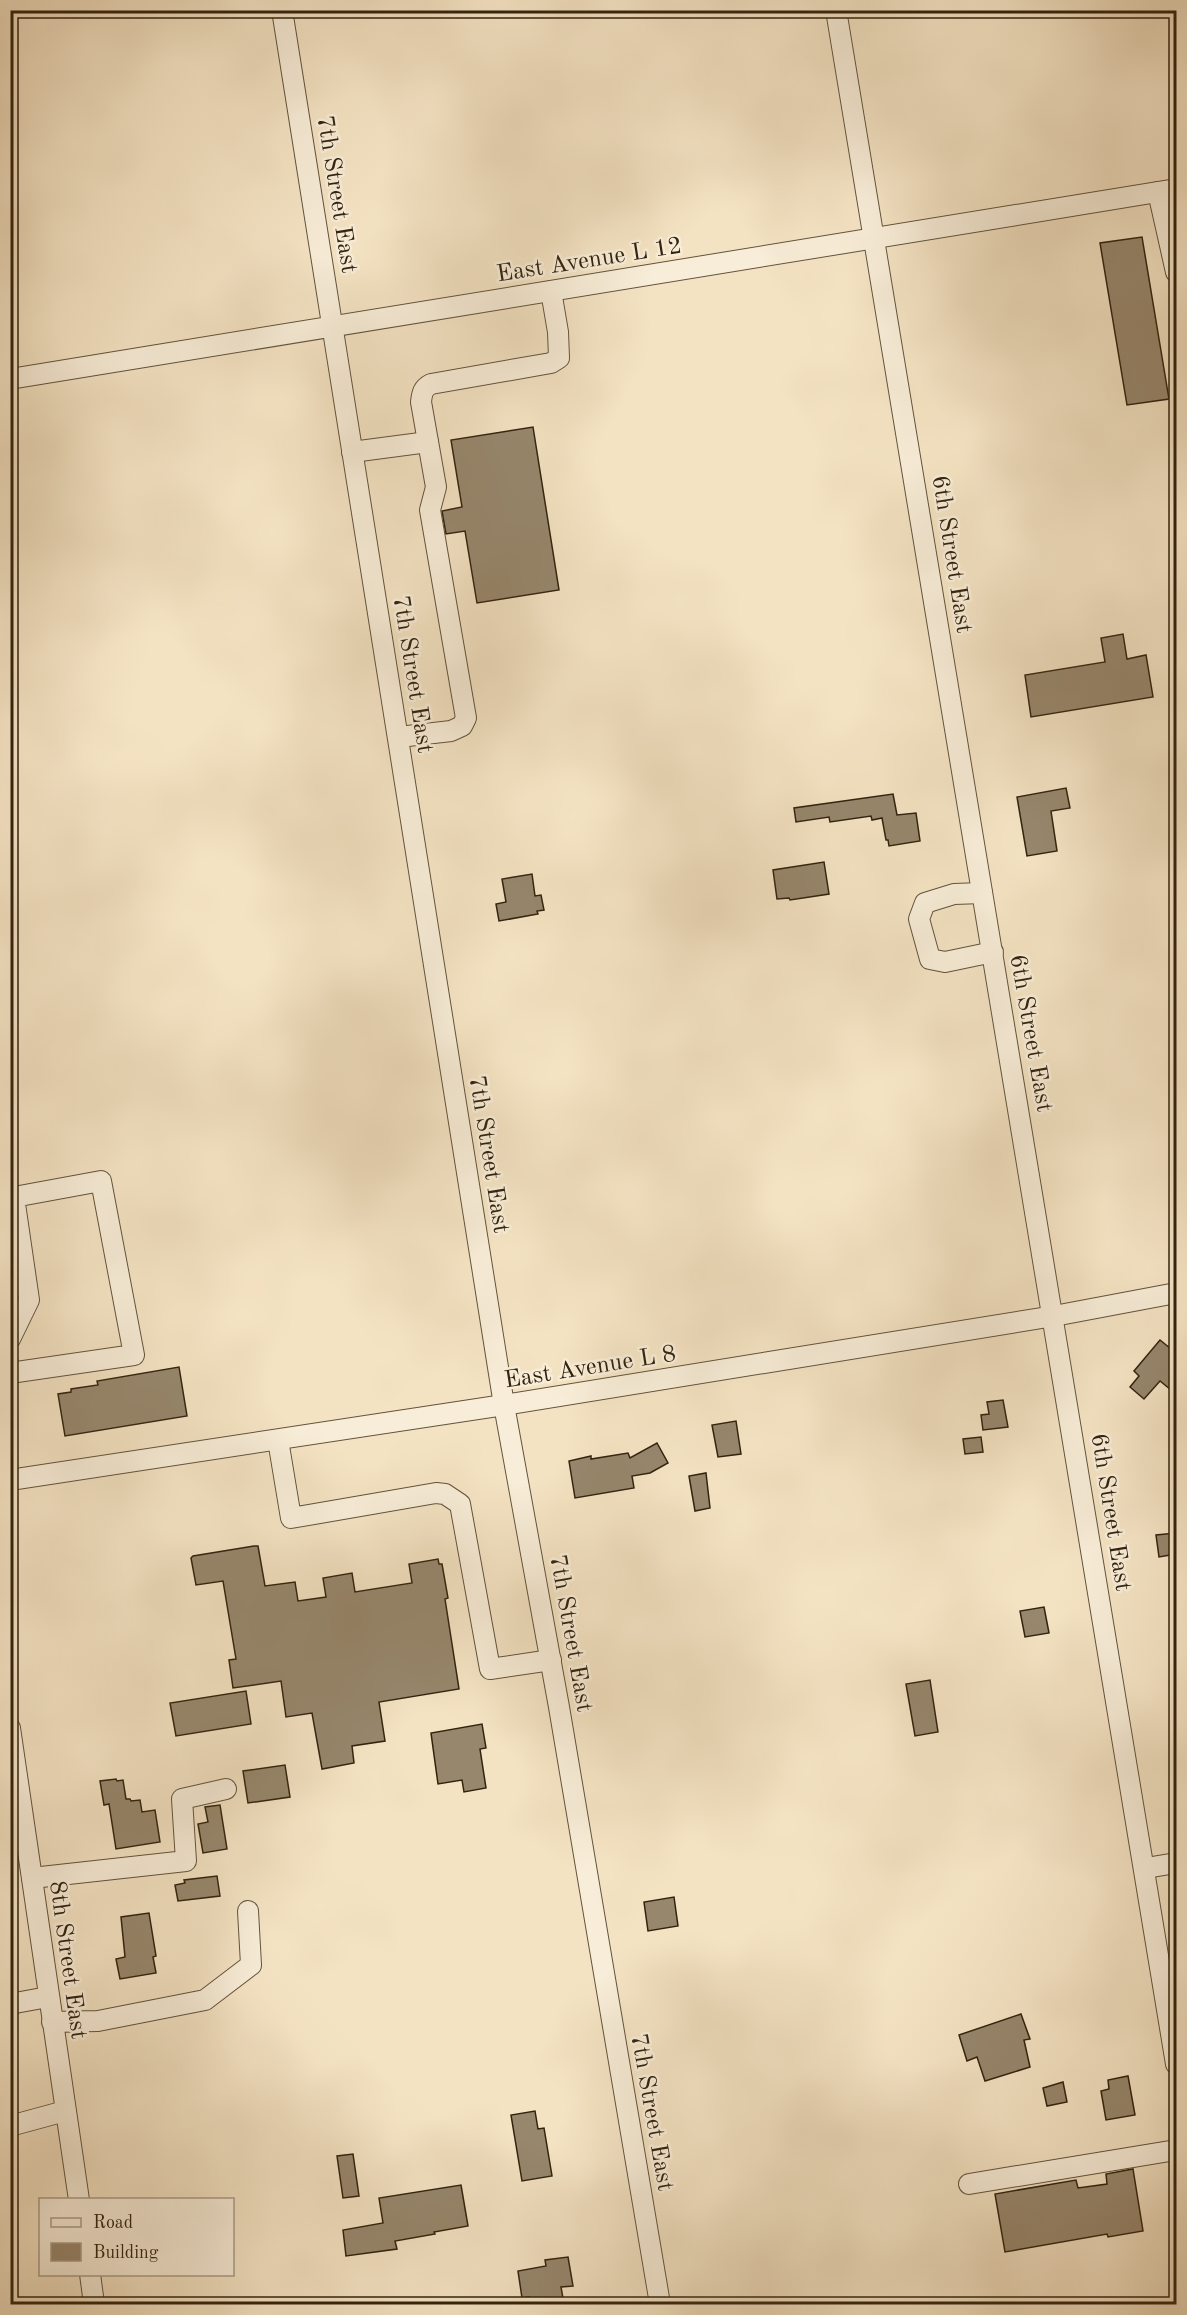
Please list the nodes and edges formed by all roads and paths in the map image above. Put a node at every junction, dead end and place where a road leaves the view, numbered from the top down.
1 (282, 10) edge
2 (836, 10) edge
3 (1167, 191) edge
4 (876, 237) junction
5 (1176, 272) edge
6 (551, 291) junction
7 (333, 327) junction
8 (10, 379) edge
9 (428, 442) junction
10 (352, 452) junction
11 (399, 737) junction
12 (982, 893) junction
13 (993, 952) junction
14 (1176, 1293) edge
15 (1054, 1316) junction
16 (10, 1339) edge
17 (11, 1369) edge
18 (504, 1405) junction
19 (278, 1440) junction
20 (10, 1480) edge
21 (551, 1660) junction
22 (10, 1728) edge
23 (226, 1790) dead end
24 (1176, 1863) edge
25 (1146, 1868) junction
26 (32, 1878) junction
27 (248, 1911) dead end
28 (48, 1997) junction
29 (10, 2007) edge
30 (52, 2022) junction
31 (1176, 2064) edge
32 (65, 2111) junction
33 (10, 2126) edge
34 (1176, 2150) edge
35 (969, 2184) dead end
36 (79, 2198) edge
37 (90, 2276) edge
38 (94, 2304) edge
39 (660, 2304) edge

1 - 7 street, 7th Street East
2 - 4 street, 6th Street East
3 - 4 street, East Avenue L 12
3 - 5 street
4 - 6 street, East Avenue L 12
4 - 12 street, 6th Street East
6 - 7 street, East Avenue L 12
6 - 9 street
7 - 8 street, East Avenue L 12
7 - 10 street, 7th Street East
9 - 10 street
9 - 11 street
10 - 11 street, 7th Street East
11 - 18 street, 7th Street East
12 - 13 street, 6th Street East
12 - 13 street
13 - 15 street, 6th Street East
14 - 15 street, East Avenue L 8
15 - 18 street, East Avenue L 8
15 - 25 street, 6th Street East
16 - 17 street
18 - 19 street, East Avenue L 8
18 - 21 street, 7th Street East
19 - 20 street, East Avenue L 8
19 - 21 street
21 - 39 street, 7th Street East
22 - 26 street, 8th Street East
23 - 26 street
24 - 25 street
25 - 31 street, 6th Street East
26 - 28 street, 8th Street East
27 - 30 street
28 - 29 street
28 - 30 street, 8th Street East
30 - 32 street, 8th Street East
32 - 33 street
32 - 36 street, 8th Street East
34 - 35 street
37 - 38 street

